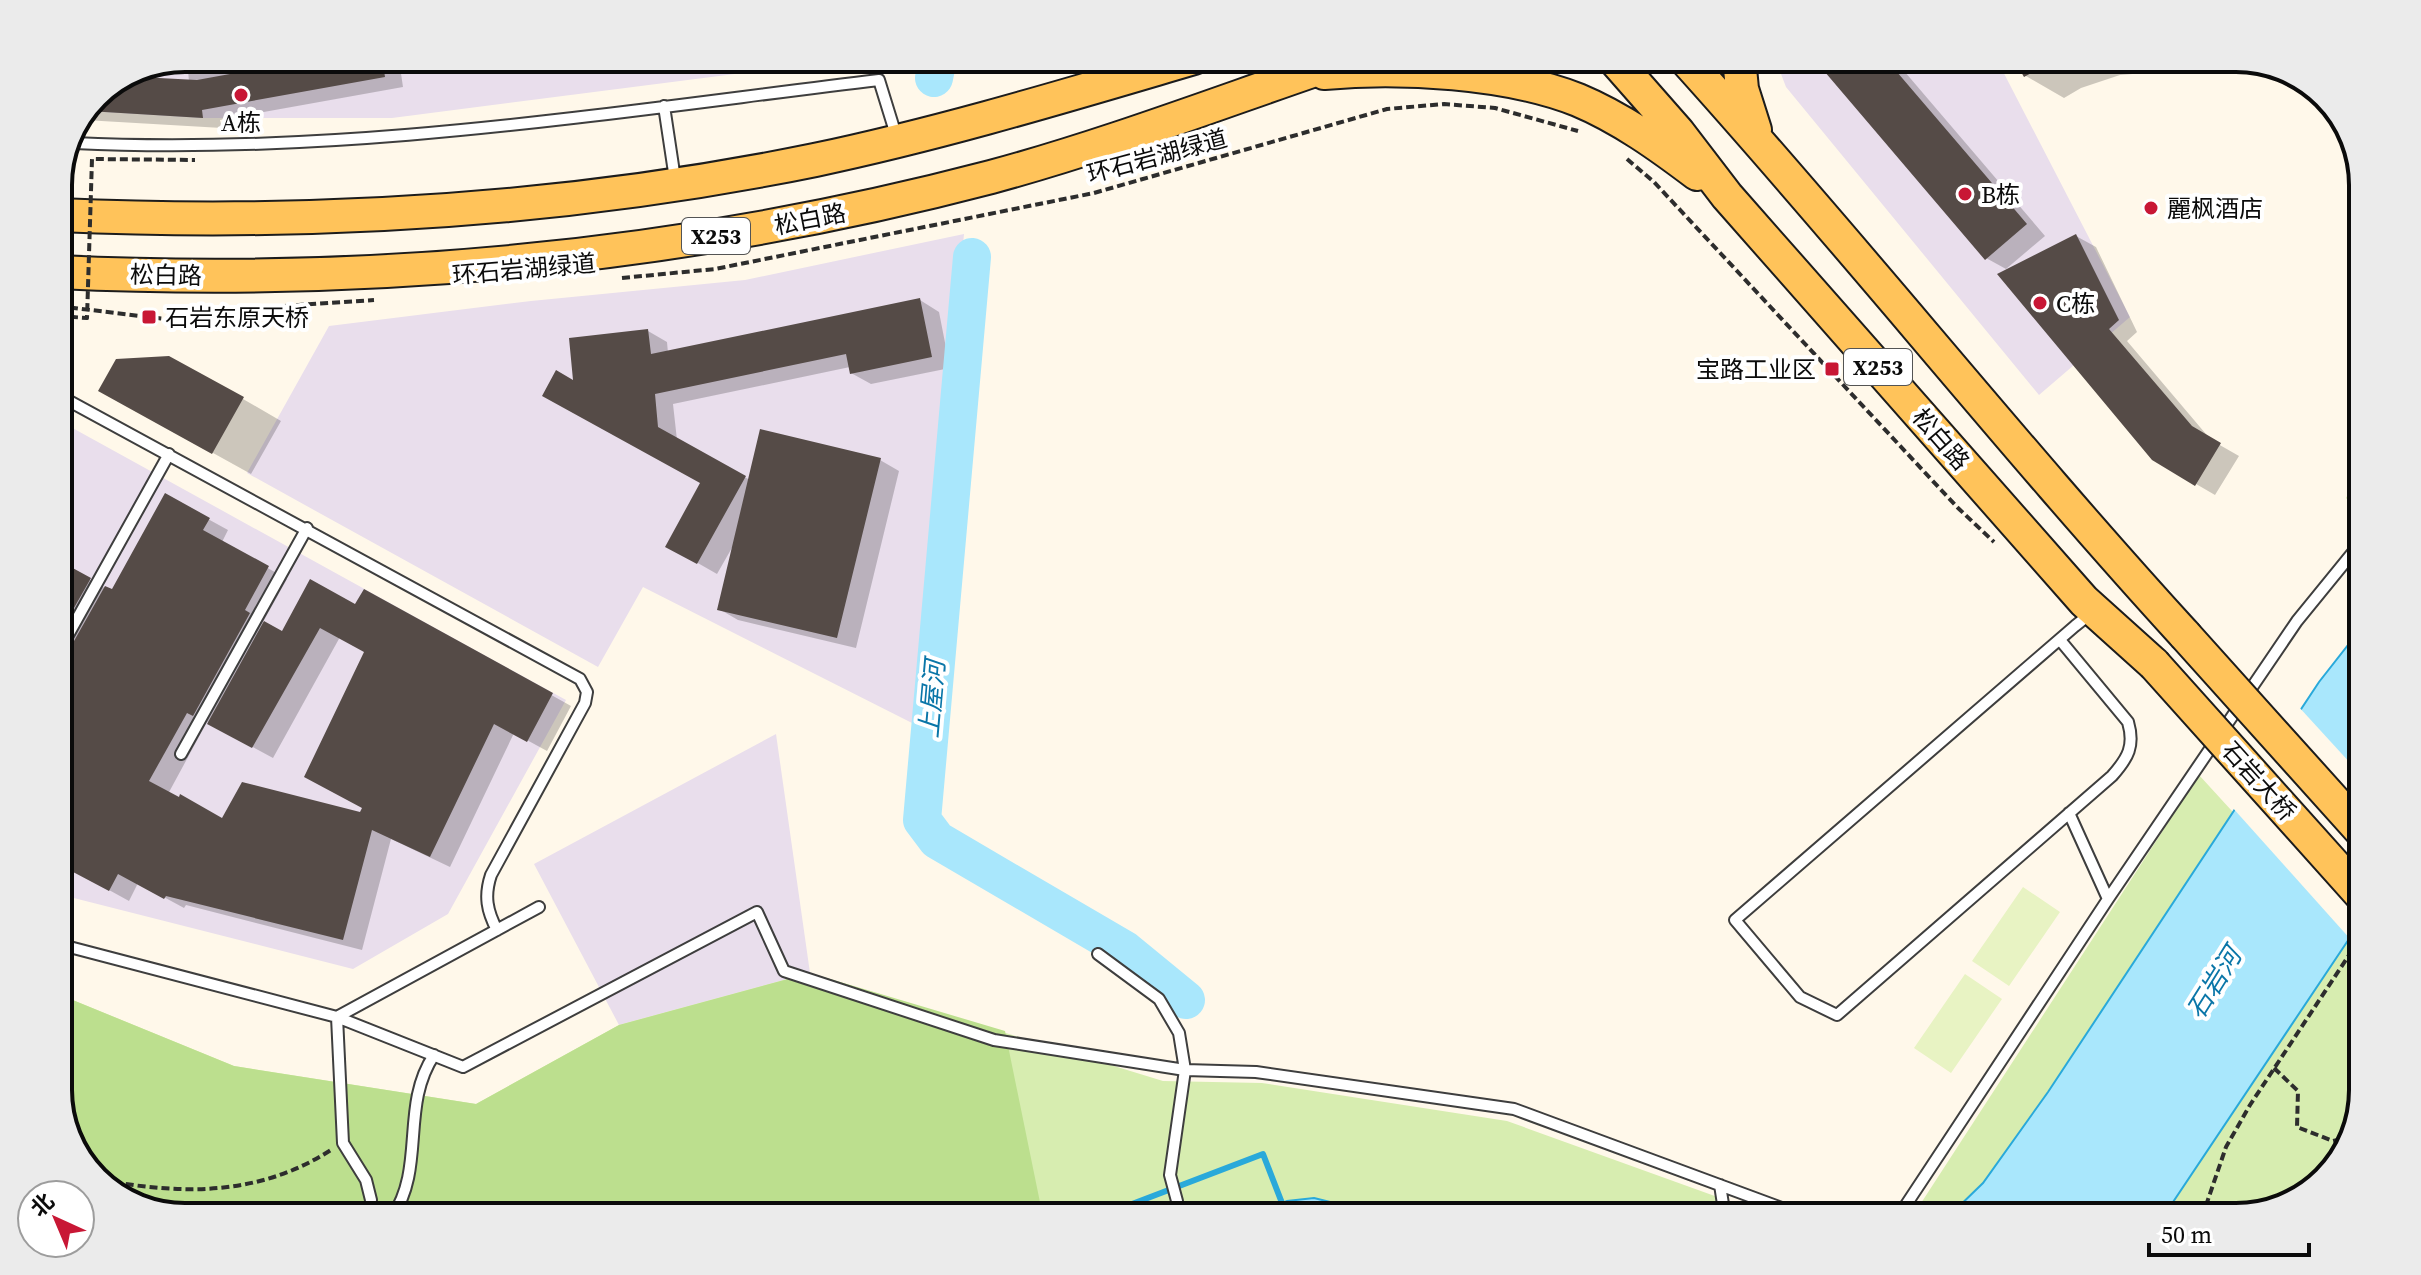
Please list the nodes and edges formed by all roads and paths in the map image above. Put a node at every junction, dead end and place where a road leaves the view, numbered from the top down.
1 (1146, 72) edge
2 (1309, 72) edge
3 (1374, 72) edge
4 (1406, 72) edge
5 (1625, 72) edge
6 (1697, 72) edge
7 (1741, 72) edge
8 (1297, 76) junction
9 (664, 106) junction
10 (1590, 137) dead end
11 (898, 141) junction
12 (81, 143) edge
13 (1765, 147) junction
14 (1625, 158) dead end
15 (195, 160) dead end
16 (676, 185) junction
17 (1727, 196) junction
18 (72, 215) edge
19 (72, 272) edge
20 (608, 279) dead end
21 (377, 300) dead end
22 (72, 308) edge
23 (72, 317) edge
24 (72, 405) edge
25 (169, 454) junction
26 (307, 528) junction
27 (2003, 551) dead end
28 (2349, 557) edge
29 (2095, 610) junction
30 (72, 628) edge
31 (2060, 640) junction
32 (2154, 664) joint
33 (181, 754) dead end
34 (2069, 813) junction
35 (2349, 817) edge
36 (2349, 881) edge
37 (2108, 899) junction
38 (539, 907) dead end
39 (497, 930) junction
40 (72, 948) edge
41 (1098, 954) dead end
42 (2349, 955) edge
43 (337, 1017) junction
44 (434, 1055) junction
45 (2274, 1068) junction
46 (1185, 1070) junction
47 (2337, 1140) edge
48 (343, 1143) junction
49 (122, 1184) edge
50 (1720, 1185) junction
51 (371, 1203) edge
52 (398, 1203) edge
53 (1177, 1203) edge
54 (1723, 1203) edge
55 (1768, 1203) edge
56 (1907, 1203) edge
57 (2207, 1203) edge

1 - 11 main road, X253
2 - 8 main road, 松白路 / X253
3 - 8 main road
4 - 17 main road
5 - 17 main road, 松白路 / X253
6 - 13 main road, X253
7 - 13 main road
8 - 19 main road, 松白路 / X253
9 - 11 lane
9 - 12 lane
9 - 16 lane
10 - 20 path, 环石岩湖绿道
11 - 16 main road, X253
13 - 35 main road, 石岩大桥 / X253, bridge
14 - 27 path
15 - 23 path, bridge
16 - 18 main road, X253
17 - 29 main road, 松白路 / X253
21 - 22 path
24 - 25 lane
25 - 26 lane
25 - 30 lane
26 - 33 lane
26 - 39 lane
28 - 37 lane
29 - 31 lane
29 - 32 main road, 松白路 / X253
31 - 34 lane
31 - 34 lane
32 - 36 main road, 石岩大桥 / X253, bridge
34 - 37 lane
37 - 56 lane
38 - 39 lane
39 - 43 lane
40 - 43 lane
41 - 46 lane
42 - 45 path
43 - 44 lane
43 - 48 lane
44 - 46 lane
44 - 52 lane
45 - 47 path
45 - 57 path
46 - 50 lane
46 - 53 lane
48 - 49 path
48 - 51 lane
50 - 54 lane
50 - 55 lane

